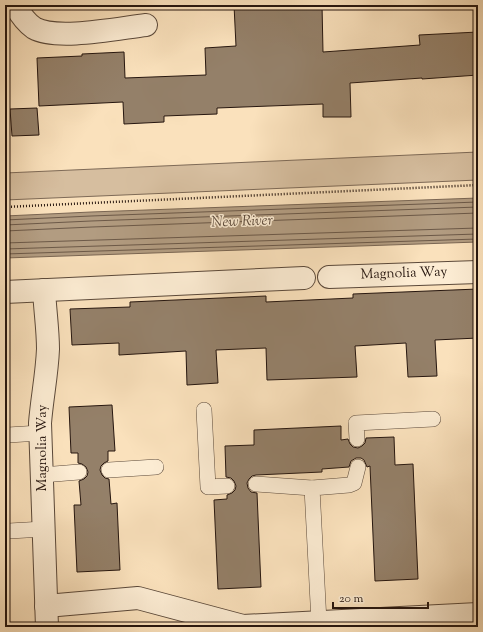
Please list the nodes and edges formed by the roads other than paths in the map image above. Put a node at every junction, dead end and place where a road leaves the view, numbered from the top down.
1 (14, 5) edge
2 (146, 25) dead end
3 (478, 272) edge
4 (329, 277) dead end
5 (304, 278) dead end
6 (44, 290) junction
7 (5, 292) edge
8 (204, 410) dead end
9 (433, 419) dead end
10 (40, 433) junction
11 (8, 434) dead end
12 (357, 439) dead end
13 (156, 467) dead end
14 (358, 467) dead end
15 (109, 470) dead end
16 (79, 472) dead end
17 (42, 475) junction
18 (256, 484) dead end
19 (227, 486) dead end
20 (312, 488) junction
21 (44, 529) junction
22 (9, 530) dead end
23 (478, 614) edge
24 (47, 616) edge
25 (319, 622) junction

1 - 2 street
3 - 4 street, Magnolia Way
5 - 6 street
6 - 7 street
6 - 10 street, Magnolia Way
8 - 19 lane
9 - 12 lane
10 - 11 lane
10 - 17 street, Magnolia Way
13 - 15 lane
14 - 20 lane
16 - 17 lane
17 - 21 street, Magnolia Way
18 - 20 lane
20 - 25 lane
21 - 22 lane
21 - 24 street, Magnolia Way
23 - 25 street
24 - 25 street

